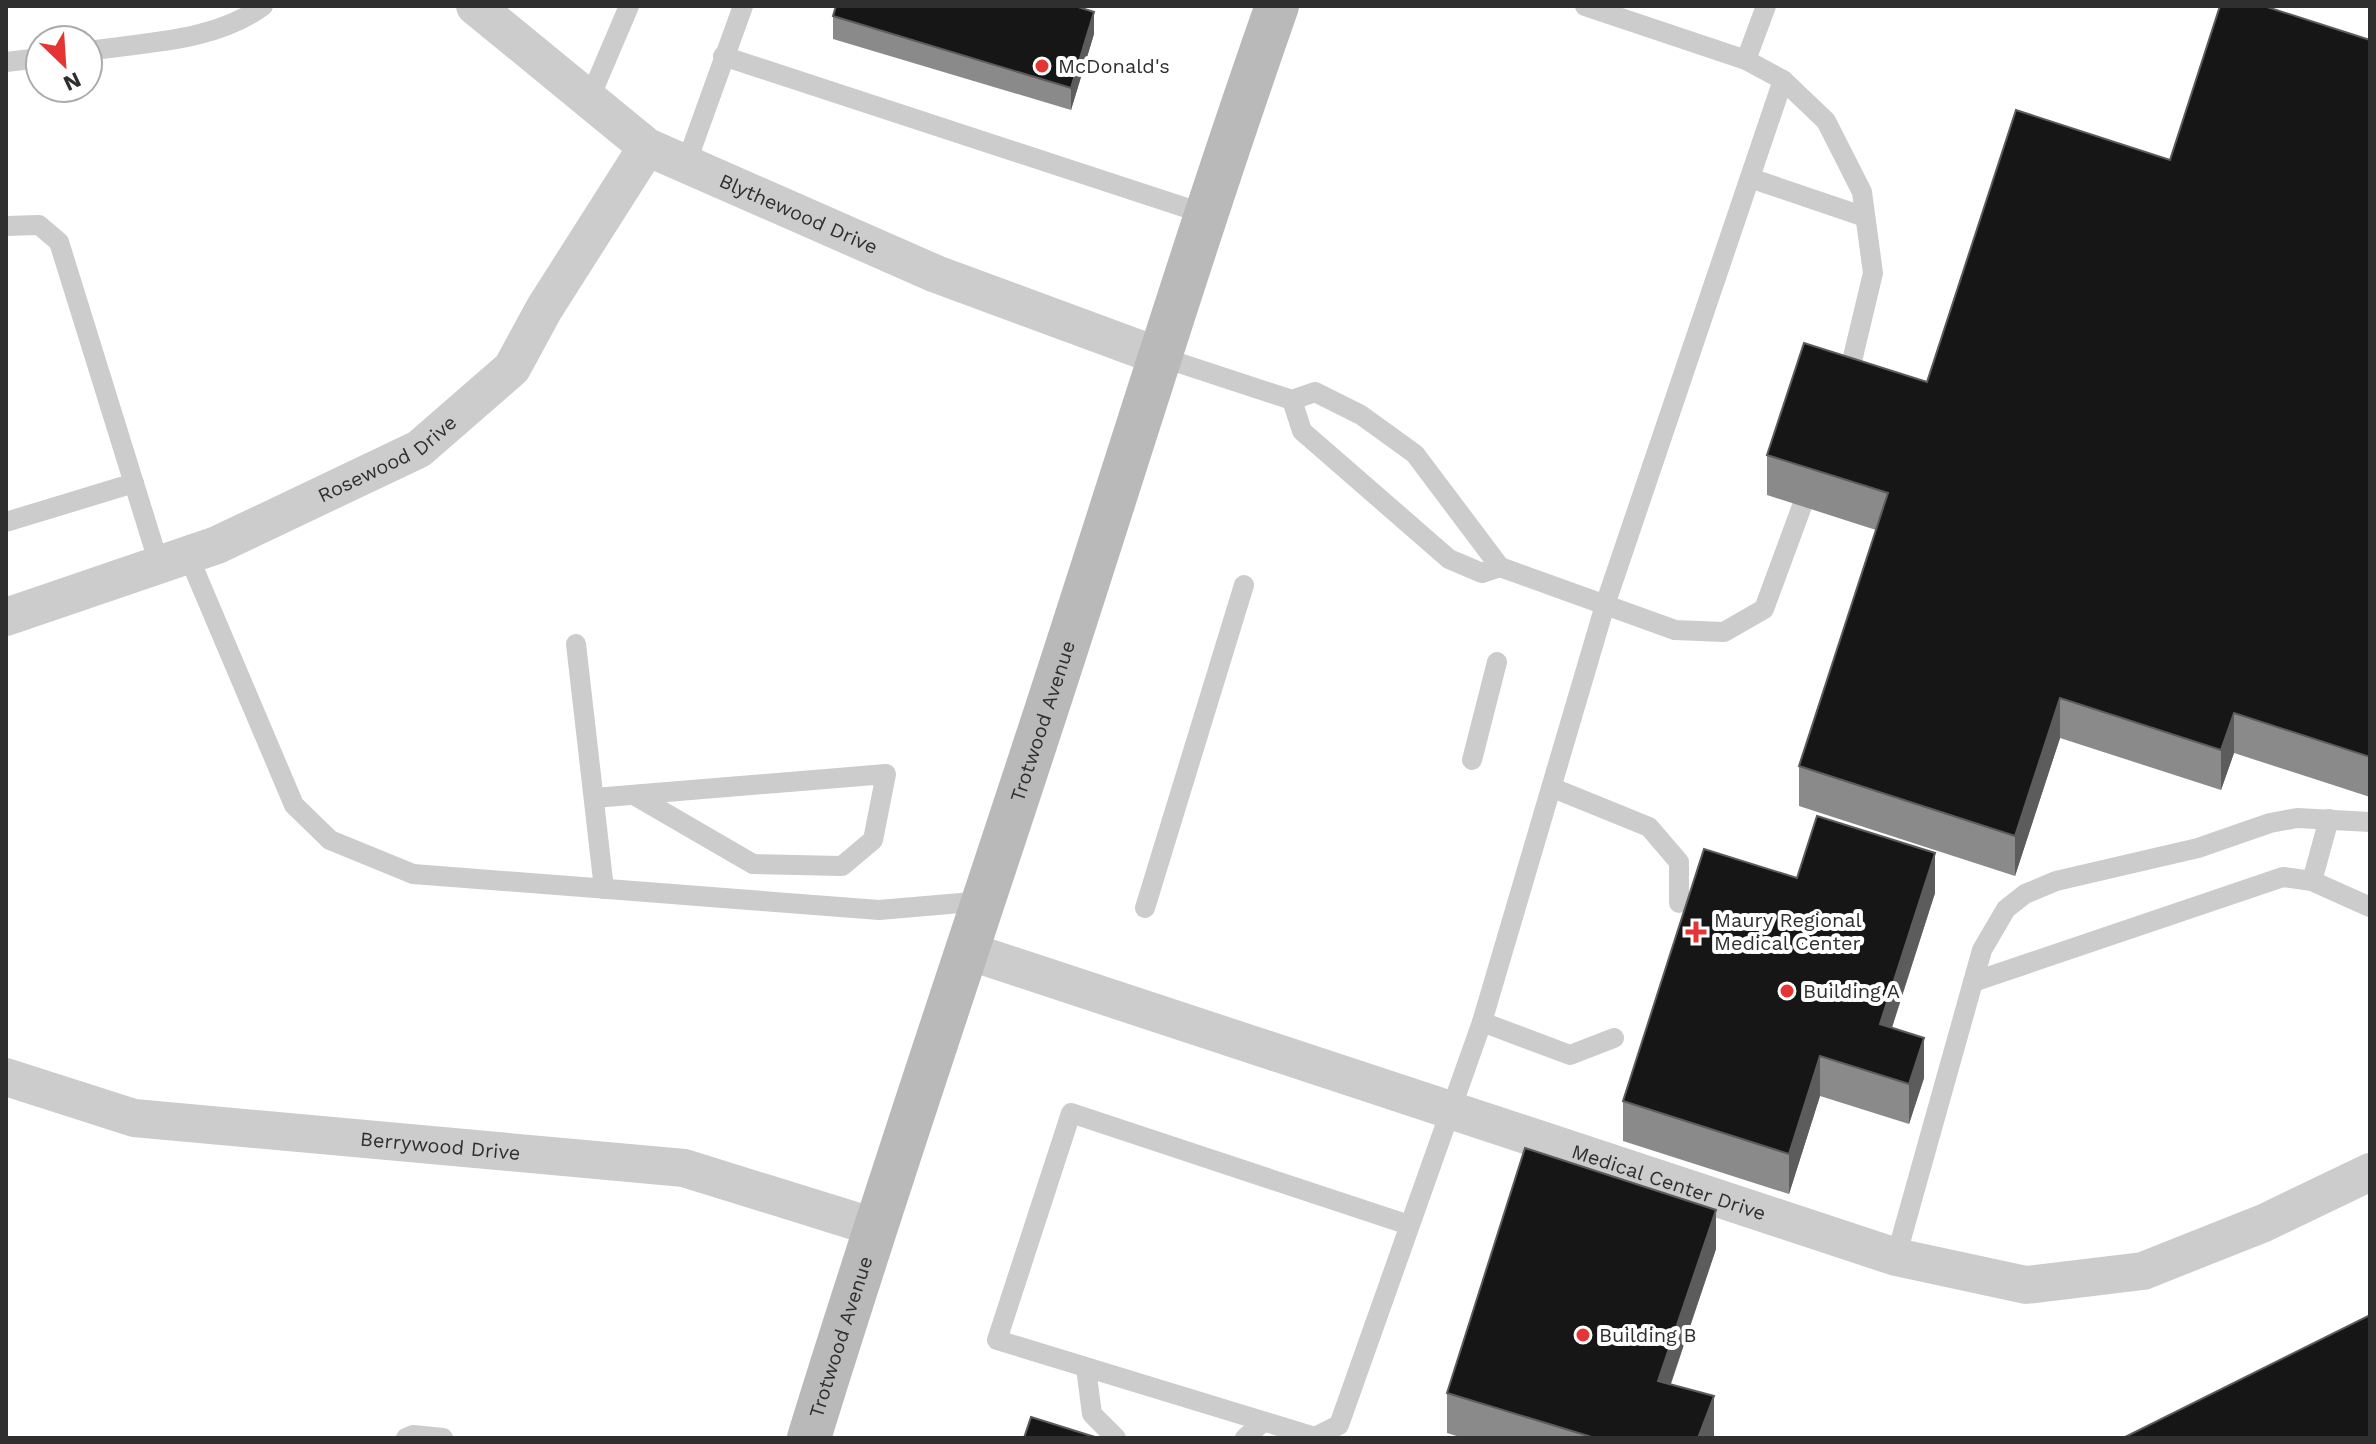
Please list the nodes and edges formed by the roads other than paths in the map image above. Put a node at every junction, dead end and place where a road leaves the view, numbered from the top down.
1 (263, 6) edge
2 (475, 6) edge
3 (629, 6) edge
4 (743, 6) edge
5 (1585, 6) edge
6 (1766, 6) edge
7 (1267, 10) edge
8 (104, 49) edge
9 (723, 56) junction
10 (1746, 60) junction
11 (1783, 80) junction
12 (589, 100) junction
13 (647, 147) junction
14 (686, 164) junction
15 (1750, 178) junction
16 (1205, 214) junction
17 (1865, 217) junction
18 (6, 226) edge
19 (1161, 357) junction
20 (1844, 394) edge
21 (1292, 400) junction
22 (134, 483) junction
23 (1802, 506) edge
24 (6, 522) edge
25 (173, 560) junction
26 (1500, 567) junction
27 (1244, 585) dead end
28 (1605, 605) junction
29 (6, 617) edge
30 (576, 644) dead end
31 (1497, 662) dead end
32 (1472, 760) dead end
33 (1553, 788) junction
34 (634, 795) junction
35 (594, 798) junction
36 (2329, 819) junction
37 (2370, 822) edge
38 (2312, 881) junction
39 (604, 889) junction
40 (984, 901) junction
41 (1679, 903) dead end
42 (2370, 907) edge
43 (1145, 908) dead end
44 (968, 951) junction
45 (1973, 982) junction
46 (1482, 1022) junction
47 (1614, 1038) dead end
48 (6, 1077) edge
49 (1449, 1109) junction
50 (2370, 1172) edge
51 (1409, 1225) junction
52 (874, 1227) junction
53 (1896, 1257) junction
54 (1086, 1368) junction
55 (1263, 1422) junction
56 (406, 1438) edge
57 (443, 1438) edge
58 (809, 1438) edge
59 (1116, 1438) edge
60 (1245, 1438) edge

1 - 8 lane
2 - 12 street, Blythewood Drive
3 - 12 lane
4 - 9 lane
5 - 10 lane
6 - 10 lane
7 - 16 main road, Trotwood Avenue
9 - 14 lane
9 - 16 lane
10 - 11 lane
11 - 15 lane
11 - 17 lane
12 - 13 street, Blythewood Drive
13 - 14 street, Blythewood Drive
13 - 25 street, Rosewood Drive
14 - 19 street, Blythewood Drive
15 - 17 lane
15 - 28 lane
16 - 19 main road, Trotwood Avenue
17 - 20 lane
18 - 22 lane
19 - 21 lane
19 - 40 main road, Trotwood Avenue
21 - 26 lane
21 - 26 lane
22 - 24 lane
22 - 25 lane
23 - 28 lane
25 - 29 street, Rosewood Drive
25 - 39 lane
26 - 28 lane
27 - 43 lane
28 - 33 lane
30 - 35 lane
31 - 32 lane
33 - 41 lane
33 - 46 lane
34 - 34 lane
34 - 35 lane
35 - 39 lane
36 - 37 lane
36 - 38 lane
36 - 45 lane
38 - 42 lane
38 - 45 lane
39 - 40 lane
40 - 44 main road, Trotwood Avenue
44 - 49 street, Medical Center Drive
44 - 52 main road, Trotwood Avenue
45 - 53 lane
46 - 47 lane
46 - 49 lane
48 - 52 street, Berrywood Drive
49 - 51 lane
49 - 53 street, Medical Center Drive
50 - 53 street, Medical Center Drive
51 - 54 lane
51 - 55 lane
52 - 58 main road, Trotwood Avenue
54 - 55 lane
54 - 59 lane
55 - 60 lane
56 - 57 lane

